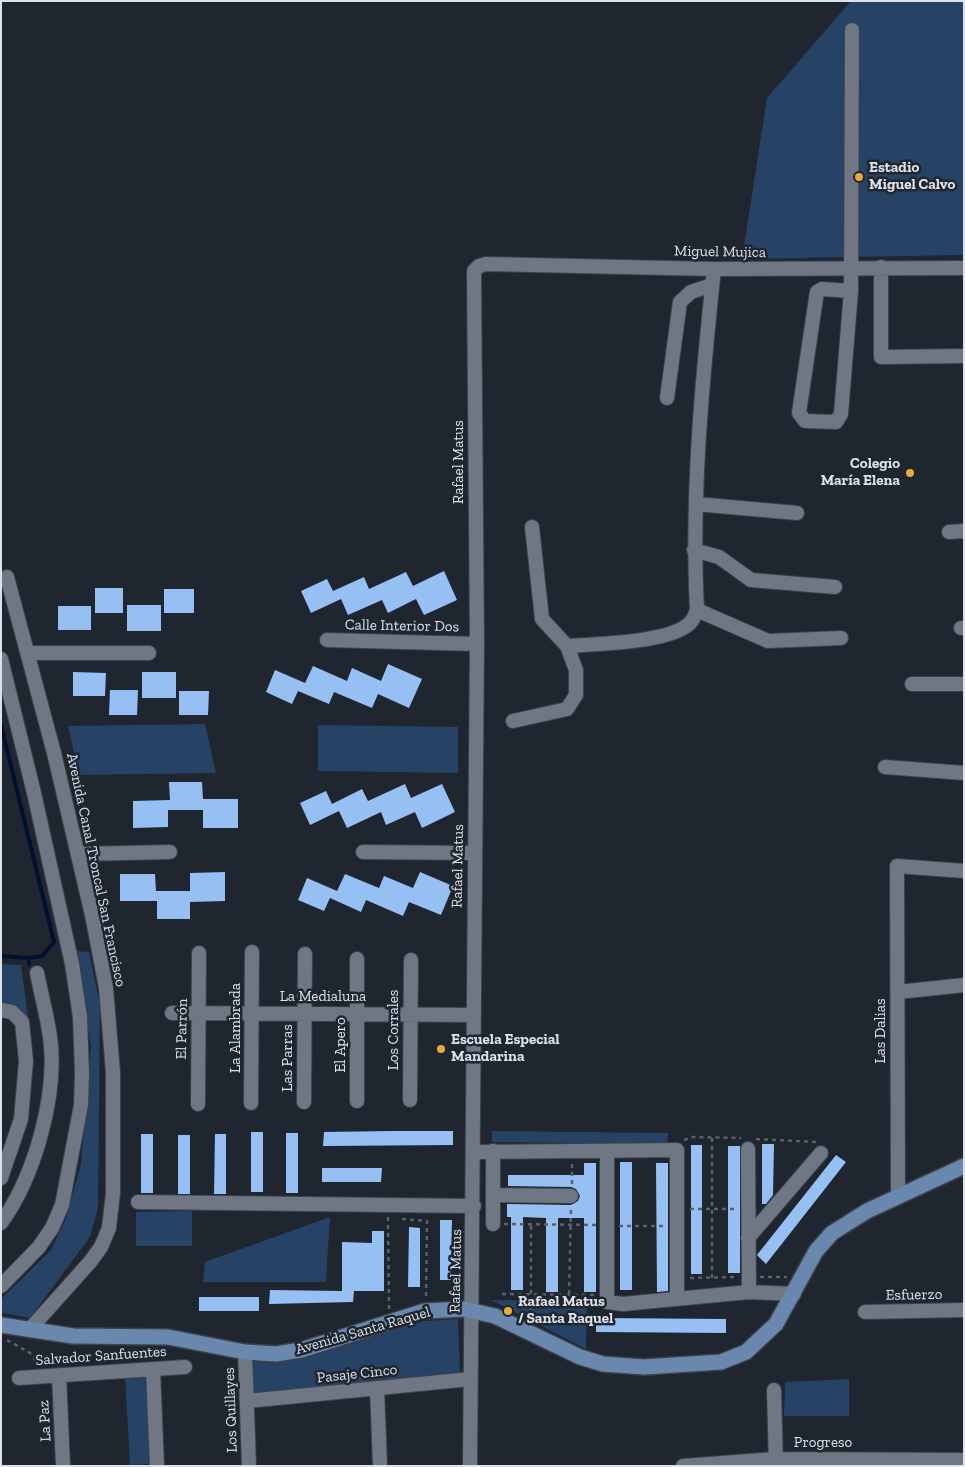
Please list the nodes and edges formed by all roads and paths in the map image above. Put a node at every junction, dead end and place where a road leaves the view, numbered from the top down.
1 (852, 30) dead end
2 (881, 267) junction
3 (476, 268) joint
4 (852, 268) junction
5 (964, 268) edge
6 (714, 269) junction
7 (712, 285) junction
8 (851, 291) junction
9 (964, 356) edge
10 (667, 398) dead end
11 (696, 504) junction
12 (797, 513) dead end
13 (532, 527) dead end
14 (964, 531) edge
15 (949, 532) dead end
16 (694, 550) junction
17 (7, 577) dead end
18 (835, 587) dead end
19 (697, 610) junction
20 (841, 638) dead end
21 (327, 640) dead end
22 (477, 644) junction
23 (567, 646) junction
24 (29, 653) junction
25 (149, 653) dead end
26 (1, 659) edge
27 (912, 684) dead end
28 (964, 684) edge
29 (513, 721) dead end
30 (885, 767) dead end
31 (964, 774) edge
32 (170, 852) dead end
33 (363, 852) dead end
34 (78, 854) junction
35 (475, 854) junction
36 (964, 872) edge
37 (252, 952) dead end
38 (200, 953) dead end
39 (305, 954) dead end
40 (357, 959) dead end
41 (411, 960) dead end
42 (36, 972) dead end
43 (964, 985) edge
44 (898, 992) junction
45 (1, 1010) edge
46 (172, 1013) dead end
47 (199, 1013) junction
48 (252, 1013) junction
49 (304, 1014) junction
50 (357, 1014) junction
51 (411, 1014) junction
52 (473, 1015) junction
53 (410, 1100) dead end
54 (357, 1101) dead end
55 (304, 1102) dead end
56 (252, 1103) dead end
57 (198, 1104) dead end
58 (712, 1138) dead end
59 (748, 1148) dead end
60 (572, 1151) junction
61 (607, 1151) junction
62 (474, 1152) junction
63 (493, 1152) junction
64 (821, 1153) dead end
65 (964, 1166) edge
66 (1, 1178) edge
67 (493, 1195) junction
68 (571, 1196) junction
69 (898, 1196) junction
70 (138, 1202) dead end
71 (388, 1205) junction
72 (474, 1206) junction
73 (677, 1209) junction
74 (712, 1209) junction
75 (748, 1209) junction
76 (398, 1219) dead end
77 (1, 1223) edge
78 (493, 1224) joint
79 (531, 1225) junction
80 (571, 1225) junction
81 (607, 1226) junction
82 (677, 1226) junction
83 (748, 1238) junction
84 (789, 1276) dead end
85 (748, 1277) junction
86 (677, 1278) junction
87 (712, 1278) junction
88 (1, 1286) edge
89 (426, 1292) dead end
90 (749, 1292) junction
91 (502, 1294) dead end
92 (530, 1294) junction
93 (569, 1294) junction
94 (794, 1294) junction
95 (607, 1295) junction
96 (388, 1296) dead end
97 (678, 1299) junction
98 (472, 1309) junction
99 (964, 1310) edge
100 (864, 1312) dead end
101 (31, 1328) junction
102 (523, 1329) junction
103 (2, 1332) edge
104 (245, 1352) junction
105 (185, 1367) dead end
106 (153, 1369) junction
107 (54, 1376) junction
108 (18, 1378) dead end
109 (470, 1379) junction
110 (377, 1388) junction
111 (774, 1390) dead end
112 (247, 1401) junction
113 (964, 1460) edge
114 (775, 1463) edge
115 (63, 1466) edge
116 (157, 1466) edge
117 (249, 1466) edge
118 (380, 1466) edge
119 (470, 1466) edge
120 (683, 1466) edge

1 - 4 street
2 - 4 street, Miguel Mujica
2 - 5 street, Miguel Mujica
2 - 9 street
3 - 6 street, Miguel Mujica
3 - 22 street, Rafael Matus
4 - 6 street, Miguel Mujica
4 - 8 street
6 - 7 street
7 - 10 street
7 - 11 street
8 - 8 street
11 - 12 street
11 - 16 street
13 - 23 street
14 - 15 street
16 - 18 street
16 - 19 street
17 - 24 street, Avenida Canal Troncal San Francisco
19 - 20 street
19 - 23 street
21 - 22 street, Calle Interior Dos
22 - 35 street, Rafael Matus
23 - 29 street
24 - 25 street
24 - 34 street, Avenida Canal Troncal San Francisco
26 - 88 street
27 - 28 street
30 - 31 street
32 - 34 street
33 - 35 street
34 - 101 street, Avenida Canal Troncal San Francisco
35 - 52 street, Rafael Matus
36 - 44 street, Las Dalias
37 - 48 street, La Alambrada
38 - 47 street, El Parrón
39 - 49 street, Las Parras
40 - 50 street, El Apero
41 - 51 street, Los Corrales
42 - 77 street
43 - 44 street
44 - 69 street, Las Dalias
45 - 66 street
46 - 47 street, La Medialuna
47 - 48 street, La Medialuna
47 - 57 street, El Parrón
48 - 49 street, La Medialuna
48 - 56 street, La Alambrada
49 - 50 street, La Medialuna
49 - 55 street, Las Parras
50 - 51 street, La Medialuna
50 - 54 street, El Apero
51 - 52 street, La Medialuna
51 - 53 street, Los Corrales
52 - 62 street, Rafael Matus
58 - 74 path
59 - 75 street
60 - 61 street
60 - 63 street
60 - 68 path
61 - 73 street
61 - 81 street
62 - 63 street
62 - 72 street, Rafael Matus
63 - 67 street
64 - 83 street
65 - 69 main road, Avenida Santa Raquel
67 - 68 street
67 - 78 street
68 - 80 path
69 - 94 main road, Avenida Santa Raquel
70 - 71 street
71 - 72 street
71 - 96 path
72 - 98 street, Rafael Matus
73 - 74 path
73 - 82 street
74 - 75 path
74 - 87 path
75 - 83 street
76 - 89 path
78 - 79 path
79 - 80 path
79 - 92 path
80 - 81 path
80 - 93 path
81 - 82 path
81 - 95 street
82 - 86 street
83 - 85 street
84 - 85 path
85 - 87 path
85 - 90 street
86 - 87 path
86 - 97 street
90 - 94 street
90 - 97 street
91 - 92 path
92 - 93 path
92 - 102 path
93 - 95 path
94 - 102 main road, Avenida Santa Raquel
95 - 97 street
98 - 102 main road, Avenida Santa Raquel
98 - 104 main road, Avenida Santa Raquel
98 - 109 street, Rafael Matus
99 - 100 street, Esfuerzo
101 - 103 main road, Avenida Santa Raquel
101 - 104 main road, Avenida Santa Raquel
103 - 107 path
104 - 112 street, Los Quillayes
105 - 106 street, Salvador Sanfuentes
106 - 107 street, Salvador Sanfuentes
106 - 116 street
107 - 108 street, Salvador Sanfuentes
107 - 115 street, La Paz
109 - 110 street, Pasaje Cinco
109 - 119 street, Rafael Matus
110 - 112 street, Pasaje Cinco
110 - 118 street
111 - 114 street
112 - 117 street, Los Quillayes
113 - 114 street, Progreso
114 - 120 street, Progreso

